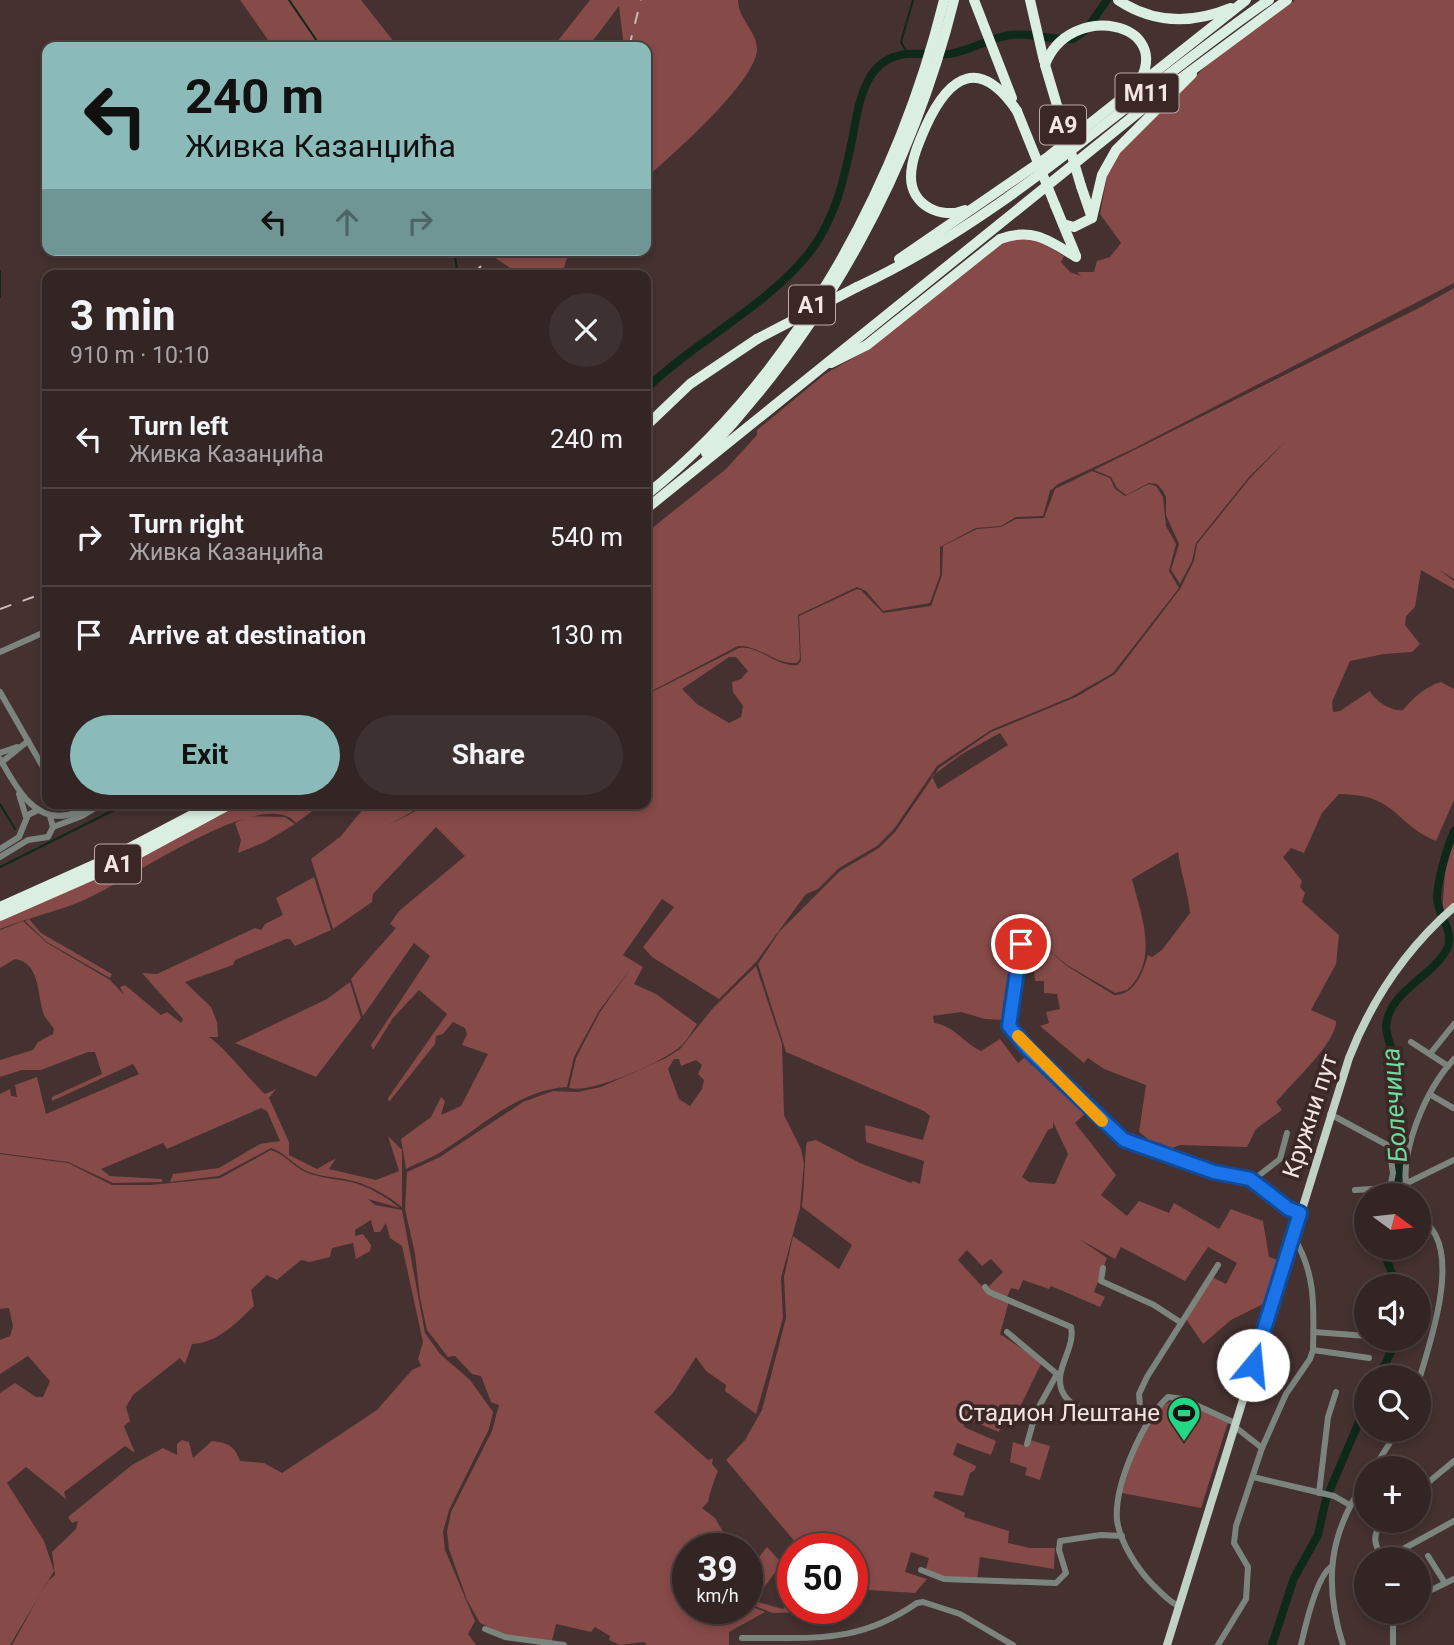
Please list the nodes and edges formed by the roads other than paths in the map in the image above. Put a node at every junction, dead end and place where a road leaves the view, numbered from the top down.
1 (944, 0) edge
2 (954, 0) edge
3 (974, 0) edge
4 (1030, 0) edge
5 (1119, 0) edge
6 (1269, 0) edge
7 (1287, 0) edge
8 (1245, 1) edge
9 (1116, 11) dead end
10 (1056, 29) dead end
11 (937, 44) junction
12 (1045, 65) junction
13 (1198, 65) junction
14 (928, 77) junction
15 (1129, 94) junction
16 (1017, 111) junction
17 (988, 200) junction
18 (1092, 218) junction
19 (1063, 224) junction
20 (871, 281) junction
21 (824, 366) junction
22 (651, 420) edge
23 (679, 481) junction
24 (651, 491) edge
25 (651, 505) edge
26 (42, 633) edge
27 (0, 652) edge
28 (0, 692) edge
29 (28, 741) junction
30 (18, 747) junction
31 (0, 752) edge
32 (1, 761) edge
33 (42, 765) edge
34 (17, 789) junction
35 (85, 809) edge
36 (93, 809) edge
37 (203, 809) edge
38 (221, 809) edge
39 (38, 810) junction
40 (50, 816) junction
41 (25, 822) junction
42 (53, 827) junction
43 (34, 839) junction
44 (0, 849) edge
45 (0, 857) edge
46 (0, 907) edge
47 (1450, 910) edge
48 (0, 916) edge
49 (1026, 939) dead end
50 (1454, 1024) edge
51 (1411, 1042) dead end
52 (1430, 1054) junction
53 (1454, 1059) edge
54 (1448, 1066) junction
55 (1431, 1095) junction
56 (1453, 1108) edge
57 (1330, 1114) junction
58 (1287, 1133) dead end
59 (1454, 1160) edge
60 (1254, 1180) junction
61 (1391, 1183) edge
62 (1405, 1183) edge
63 (1407, 1183) edge
64 (1300, 1213) junction
65 (1432, 1231) edge
66 (1293, 1236) junction
67 (1218, 1265) dead end
68 (1103, 1268) dead end
69 (985, 1287) dead end
70 (1180, 1322) junction
71 (1007, 1332) dead end
72 (1314, 1332) junction
73 (1354, 1335) edge
74 (1313, 1350) junction
75 (1369, 1358) dead end
76 (1423, 1365) edge
77 (1058, 1376) junction
78 (1336, 1392) dead end
79 (1140, 1406) junction
80 (1153, 1414) junction
81 (1235, 1425) junction
82 (1027, 1444) dead end
83 (1262, 1448) junction
84 (1454, 1461) edge
85 (1253, 1477) junction
86 (1431, 1480) edge
87 (1325, 1494) junction
88 (1354, 1496) edge
89 (1348, 1504) junction
90 (1454, 1521) edge
91 (1122, 1536) junction
92 (1406, 1547) edge
93 (1431, 1561) edge
94 (1331, 1567) junction
95 (921, 1570) dead end
96 (1454, 1579) edge
97 (1445, 1583) junction
98 (1431, 1590) edge
99 (1179, 1606) junction
100 (1393, 1624) edge
101 (485, 1629) dead end
102 (742, 1638) dead end
103 (564, 1645) edge
104 (1013, 1645) edge
105 (1167, 1645) edge
106 (1218, 1645) edge
107 (1301, 1645) edge
108 (1343, 1645) edge
109 (1393, 1645) edge

1 - 11 highway
2 - 11 highway
3 - 16 highway, A9
4 - 12 highway, A9
5 - 8 highway
6 - 20 highway, M11
7 - 13 highway, M11
8 - 15 highway
9 - 15 highway
10 - 12 highway
11 - 14 highway
12 - 18 highway, A9, bridge
13 - 18 highway
13 - 21 highway, M11
14 - 23 highway, A1
14 - 24 highway, A1
15 - 17 highway
16 - 17 highway
16 - 19 highway, A9, bridge
17 - 20 highway
18 - 19 highway
19 - 21 highway, A9
20 - 22 highway, bridge
21 - 23 highway
23 - 25 highway, A1
26 - 27 street
28 - 29 street
29 - 30 street
29 - 33 street
30 - 31 street
30 - 32 street
32 - 34 street
34 - 39 street
34 - 41 street
35 - 40 street
36 - 42 street
37 - 46 highway, A1
38 - 48 highway, A1
39 - 40 street
39 - 41 street
40 - 42 street
41 - 43 street
41 - 44 street
42 - 43 street
43 - 45 street
47 - 57 main road, Кружни пут
49 - 60 street
50 - 52 street
51 - 52 street
52 - 54 street
53 - 54 street
54 - 55 street
55 - 56 street
55 - 62 street
57 - 61 street
57 - 64 main road, Кружни пут
58 - 60 street
59 - 63 street
60 - 64 street
64 - 66 main road, Кружни пут
65 - 76 street
66 - 72 street
66 - 81 main road, Кружни пут
67 - 70 street
68 - 70 street
69 - 77 street
70 - 79 street
71 - 77 street
72 - 73 street
72 - 74 street
74 - 75 street
74 - 83 street
77 - 79 street
77 - 82 street
78 - 87 street
79 - 80 street
80 - 81 street
80 - 91 street
81 - 83 street
81 - 99 main road, Кружни пут
83 - 85 street
84 - 86 street
85 - 87 street
85 - 106 street
87 - 89 street
88 - 89 street
89 - 94 street
90 - 92 street
91 - 95 street
91 - 99 street
93 - 97 street
94 - 107 street
94 - 108 street
96 - 97 street
97 - 98 street
99 - 105 main road, Кружни пут
100 - 109 street
101 - 103 street
102 - 104 street

